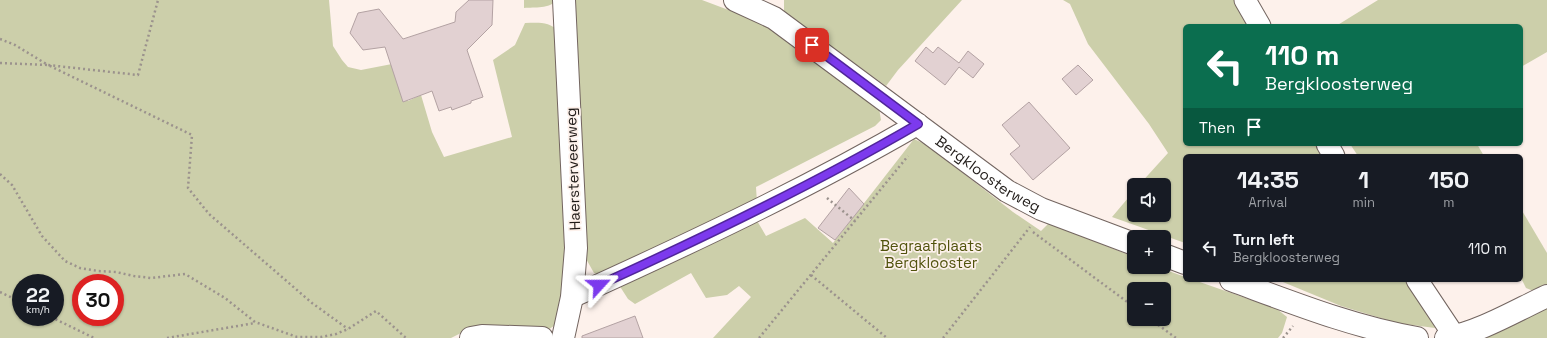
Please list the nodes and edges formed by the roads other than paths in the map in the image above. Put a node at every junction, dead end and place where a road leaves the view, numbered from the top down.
1 (564, 0) edge
2 (735, 0) edge
3 (1245, 0) edge
4 (1259, 24) edge
5 (918, 124) junction
6 (1127, 241) edge
7 (1171, 258) edge
8 (1183, 262) edge
9 (1235, 282) edge
10 (1418, 282) edge
11 (1547, 296) edge
12 (572, 297) junction
13 (1450, 337) edge
14 (471, 338) edge
15 (542, 338) edge
16 (563, 338) edge
17 (1418, 338) edge

1 - 12 street, Haersterveerweg
2 - 5 street, Bergkloosterweg
3 - 4 street
5 - 6 street, Bergkloosterweg
5 - 12 street
7 - 8 street
9 - 17 street
10 - 13 street
11 - 13 street
12 - 16 street, Haersterveerweg
14 - 15 street

